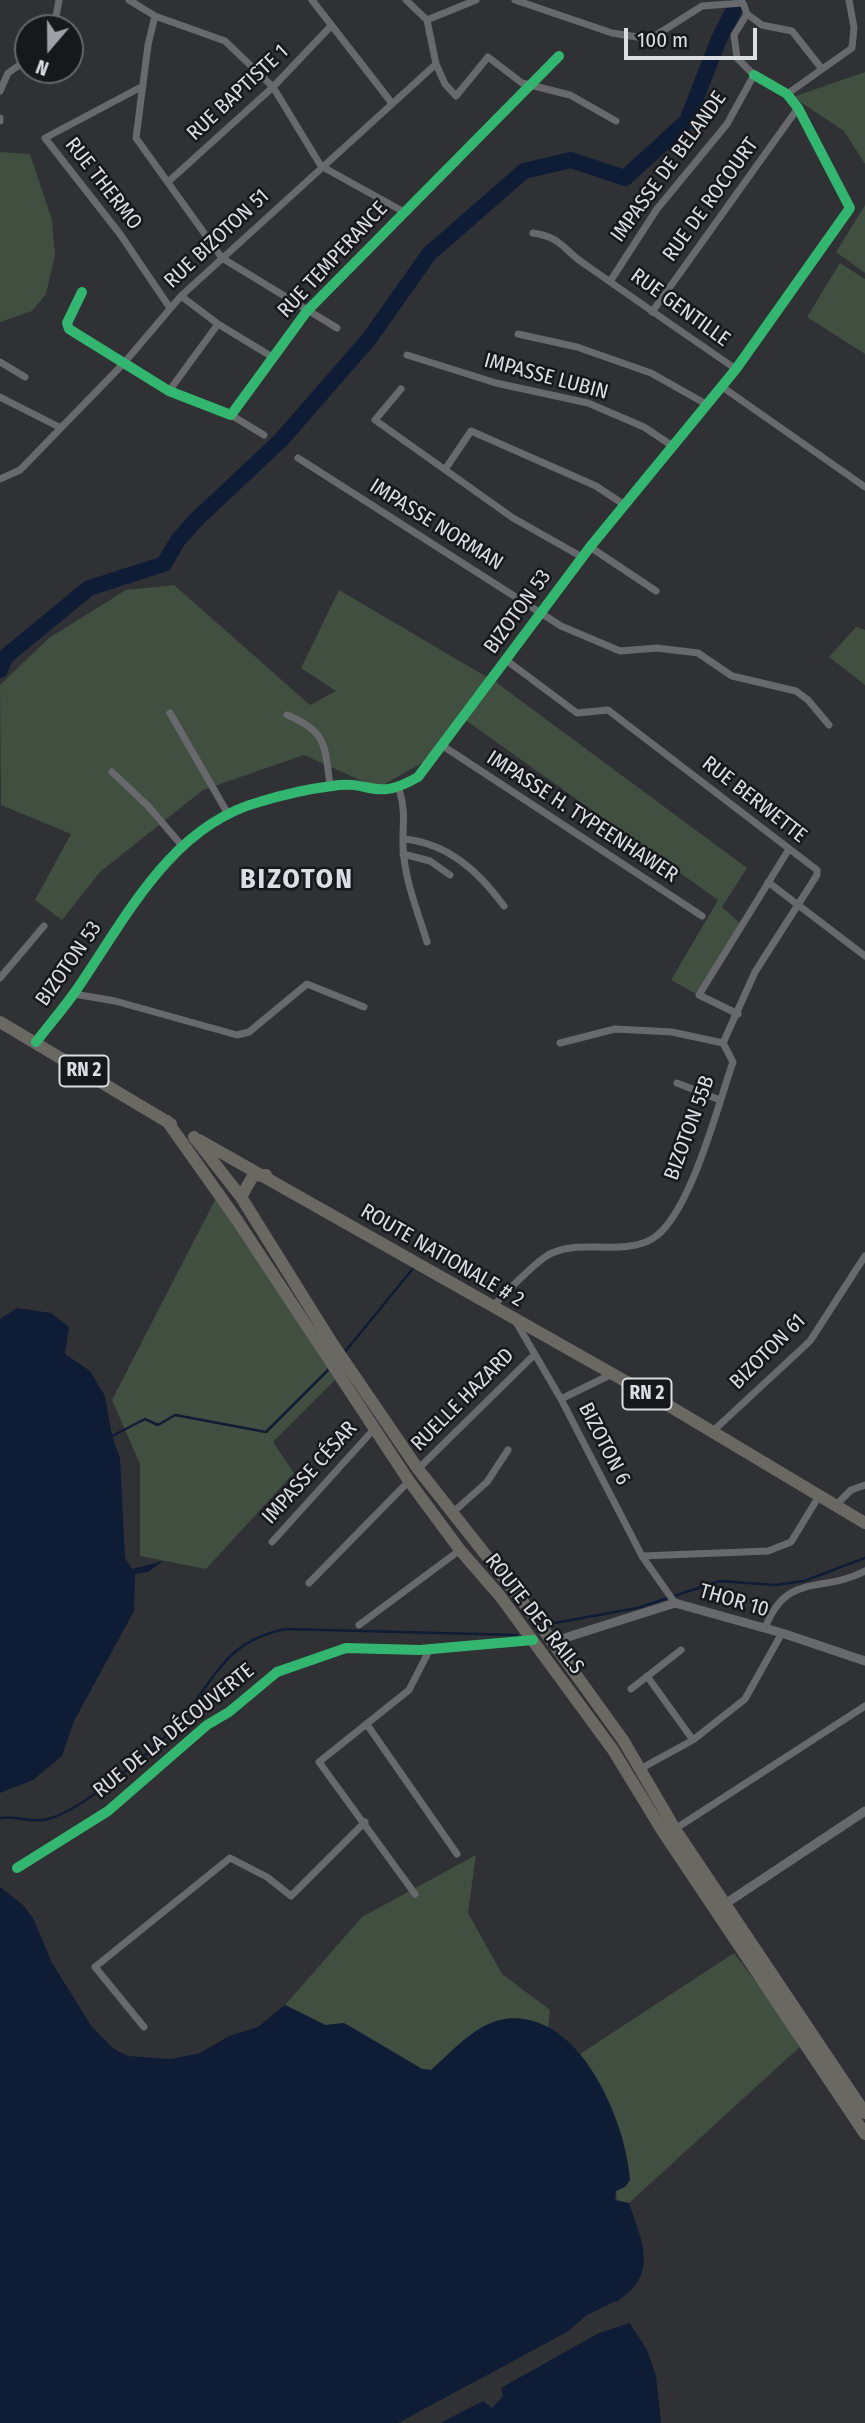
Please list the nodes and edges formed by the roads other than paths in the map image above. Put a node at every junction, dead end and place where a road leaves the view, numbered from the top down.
1 (129, 0) edge
2 (312, 0) edge
3 (406, 0) edge
4 (476, 0) edge
5 (515, 0) edge
6 (849, 0) edge
7 (747, 14) junction
8 (155, 16) junction
9 (427, 20) junction
10 (330, 27) junction
11 (559, 56) dead end
12 (436, 64) junction
13 (14, 69) edge
14 (822, 69) junction
15 (754, 75) junction
16 (143, 86) junction
17 (531, 86) junction
18 (273, 87) junction
19 (0, 92) edge
20 (787, 94) junction
21 (391, 102) junction
22 (798, 108) junction
23 (615, 121) dead end
24 (321, 166) junction
25 (168, 182) junction
26 (404, 212) junction
27 (533, 233) dead end
28 (222, 258) junction
29 (611, 280) junction
30 (82, 292) dead end
31 (181, 296) junction
32 (170, 308) junction
33 (307, 311) junction
34 (652, 312) junction
35 (218, 324) junction
36 (337, 328) dead end
37 (518, 334) dead end
38 (407, 355) dead end
39 (274, 358) junction
40 (0, 362) edge
41 (124, 363) junction
42 (736, 369) junction
43 (25, 377) dead end
44 (721, 386) junction
45 (401, 389) dead end
46 (169, 391) junction
47 (0, 397) edge
48 (706, 404) junction
49 (231, 415) junction
50 (61, 428) junction
51 (264, 436) dead end
52 (671, 445) junction
53 (298, 458) dead end
54 (446, 468) junction
55 (0, 480) edge
56 (865, 486) edge
57 (623, 504) junction
58 (590, 547) junction
59 (582, 557) junction
60 (656, 591) dead end
61 (541, 612) junction
62 (506, 660) junction
63 (170, 713) dead end
64 (287, 715) dead end
65 (829, 725) dead end
66 (443, 746) junction
67 (113, 772) dead end
68 (330, 786) junction
69 (398, 789) junction
70 (228, 814) junction
71 (405, 839) junction
72 (183, 846) junction
73 (789, 849) junction
74 (403, 854) junction
75 (450, 874) dead end
76 (768, 882) junction
77 (799, 903) junction
78 (504, 906) dead end
79 (702, 916) dead end
80 (44, 926) dead end
81 (427, 942) dead end
82 (865, 956) edge
83 (0, 978) edge
84 (74, 994) junction
85 (364, 1007) dead end
86 (738, 1014) junction
87 (0, 1022) edge
88 (36, 1042) junction
89 (560, 1043) dead end
90 (723, 1043) junction
91 (677, 1083) dead end
92 (720, 1100) junction
93 (167, 1121) junction
94 (194, 1137) junction
95 (266, 1175) junction
96 (241, 1197) junction
97 (865, 1256) edge
98 (492, 1307) junction
99 (516, 1321) junction
100 (328, 1347) junction
101 (533, 1356) junction
102 (343, 1370) junction
103 (612, 1374) junction
104 (561, 1399) junction
105 (375, 1428) junction
106 (712, 1432) junction
107 (508, 1450) dead end
108 (418, 1469) junction
109 (409, 1481) junction
110 (865, 1485) edge
111 (819, 1496) junction
112 (836, 1505) junction
113 (450, 1514) junction
114 (865, 1523) edge
115 (271, 1542) dead end
116 (460, 1550) junction
117 (642, 1556) junction
118 (865, 1572) edge
119 (309, 1583) dead end
120 (675, 1603) junction
121 (359, 1625) dead end
122 (765, 1628) junction
123 (782, 1633) junction
124 (550, 1639) junction
125 (533, 1640) junction
126 (430, 1649) junction
127 (681, 1650) dead end
128 (865, 1661) edge
129 (647, 1676) junction
130 (631, 1689) dead end
131 (865, 1706) edge
132 (368, 1726) junction
133 (693, 1740) junction
134 (639, 1769) junction
135 (865, 1811) edge
136 (365, 1822) junction
137 (675, 1829) junction
138 (457, 1854) dead end
139 (17, 1868) dead end
140 (415, 1894) dead end
141 (725, 1904) junction
142 (144, 2027) dead end
143 (865, 2113) edge
144 (865, 2134) edge

1 - 8 street
2 - 10 street
3 - 9 street
4 - 9 street
5 - 7 street
6 - 14 street
7 - 14 street
7 - 15 street
8 - 16 street
8 - 18 street
9 - 12 street
10 - 18 street, RUE BAPTISTE 1
10 - 21 street
11 - 17 street, RUE TEMPERANCE
12 - 17 street
12 - 21 street, RUE BIZOTON 51
13 - 19 street
14 - 20 street
15 - 20 street, BIZOTON 53
15 - 29 street, IMPASSE DE BELANDE
16 - 25 street
16 - 32 street, RUE THERMO
17 - 23 street
17 - 26 street, RUE TEMPERANCE
18 - 24 street
18 - 25 street, RUE BAPTISTE 1
20 - 22 street, BIZOTON 53
21 - 24 street, RUE BIZOTON 51
22 - 34 street, RUE DE ROCOURT
22 - 42 street, BIZOTON 53
24 - 26 street
24 - 28 street, RUE BIZOTON 51
25 - 28 street
26 - 33 street, RUE TEMPERANCE
27 - 29 street, RUE GENTILLE
28 - 31 street, RUE BIZOTON 51
28 - 33 street
29 - 34 street, RUE GENTILLE
30 - 41 street
31 - 32 street, RUE BIZOTON 51
31 - 35 street
32 - 41 street, RUE BIZOTON 51
33 - 36 street
33 - 39 street, RUE TEMPERANCE
34 - 42 street, RUE GENTILLE
35 - 39 street
35 - 46 street
37 - 48 street
38 - 52 street, IMPASSE LUBIN
39 - 49 street, RUE TEMPERANCE
40 - 43 street
41 - 46 street
41 - 50 street, RUE BIZOTON 51
42 - 44 street, BIZOTON 53
44 - 48 street, BIZOTON 53
44 - 56 street
45 - 54 street
46 - 49 street
47 - 50 street
48 - 52 street, BIZOTON 53
49 - 51 street
50 - 55 street, RUE BIZOTON 51
52 - 57 street, BIZOTON 53
53 - 61 street, IMPASSE NORMAN
54 - 57 street
54 - 59 street
57 - 58 street, BIZOTON 53
58 - 59 street, BIZOTON 53
58 - 60 street
59 - 61 street, BIZOTON 53
61 - 62 street, BIZOTON 53
61 - 65 street, IMPASSE NORMAN
62 - 66 street, BIZOTON 53
62 - 73 street, RUE BERWETTE
63 - 70 street
64 - 68 street
66 - 69 street, BIZOTON 53
66 - 79 street, IMPASSE H. TYPEENHAWER
67 - 72 street
68 - 69 street, BIZOTON 53
68 - 70 street, BIZOTON 53
69 - 71 street
70 - 72 street, BIZOTON 53
71 - 74 street
71 - 78 street
72 - 84 street, BIZOTON 53
73 - 76 street
73 - 77 street, RUE BERWETTE
74 - 75 street
74 - 81 street
76 - 77 street
76 - 86 street
77 - 82 street
77 - 86 street, RUE BERWETTE
80 - 83 street
84 - 85 street
84 - 88 street, BIZOTON 53
86 - 90 street, RUE BERWETTE
87 - 88 main road, ROUTE NATIONALE # 2 / RN 2
88 - 93 main road, ROUTE NATIONALE # 2 / RN 2
89 - 90 street
90 - 92 street, BIZOTON 55B
91 - 92 street
92 - 98 street, BIZOTON 55B
93 - 94 main road, ROUTE NATIONALE # 2 / RN 2
93 - 100 main road, ROUTE DES RAILS
94 - 95 main road, ROUTE NATIONALE # 2 / RN 2
94 - 96 main road, ROUTE DES RAILS
95 - 96 main road
95 - 98 main road, ROUTE NATIONALE # 2 / RN 2
96 - 100 main road, ROUTE DES RAILS
97 - 106 street, BIZOTON 61
98 - 99 main road, ROUTE NATIONALE # 2 / RN 2
99 - 101 street, BIZOTON 6
99 - 103 main road, ROUTE NATIONALE # 2 / RN 2
100 - 102 main road, ROUTE DES RAILS
101 - 104 street, BIZOTON 6
101 - 108 street, RUELLE HAZARD
102 - 105 main road, ROUTE DES RAILS
102 - 108 main road, ROUTE DES RAILS
103 - 104 street
103 - 106 main road, ROUTE NATIONALE # 2 / RN 2
104 - 117 street, BIZOTON 6
105 - 109 main road, ROUTE DES RAILS
105 - 115 street, IMPASSE CÉSAR
106 - 111 main road, ROUTE NATIONALE # 2 / RN 2
107 - 113 street
108 - 113 main road, ROUTE DES RAILS
109 - 116 main road, ROUTE DES RAILS
109 - 119 street, RUELLE HAZARD
110 - 112 street
111 - 112 main road, ROUTE NATIONALE # 2 / RN 2
111 - 117 street
112 - 114 main road, ROUTE NATIONALE # 2 / RN 2
113 - 124 main road, ROUTE DES RAILS
116 - 121 street
116 - 125 main road, ROUTE DES RAILS
117 - 120 street, BIZOTON 6
118 - 122 street
120 - 122 street, THOR 10
120 - 124 street, THOR 10
122 - 123 street, THOR 10
123 - 128 street, THOR 10
123 - 133 street
124 - 134 main road, ROUTE DES RAILS
125 - 126 street, RUE DE LA DÉCOUVERTE
125 - 144 main road, ROUTE DES RAILS
126 - 132 street
126 - 139 street, RUE DE LA DÉCOUVERTE
127 - 129 street
129 - 130 street
129 - 133 street
131 - 137 street
132 - 136 street
132 - 138 street
133 - 134 street
134 - 137 main road, ROUTE DES RAILS
135 - 141 street
136 - 140 street
136 - 142 street
137 - 141 main road, ROUTE DES RAILS
141 - 143 main road, ROUTE DES RAILS

